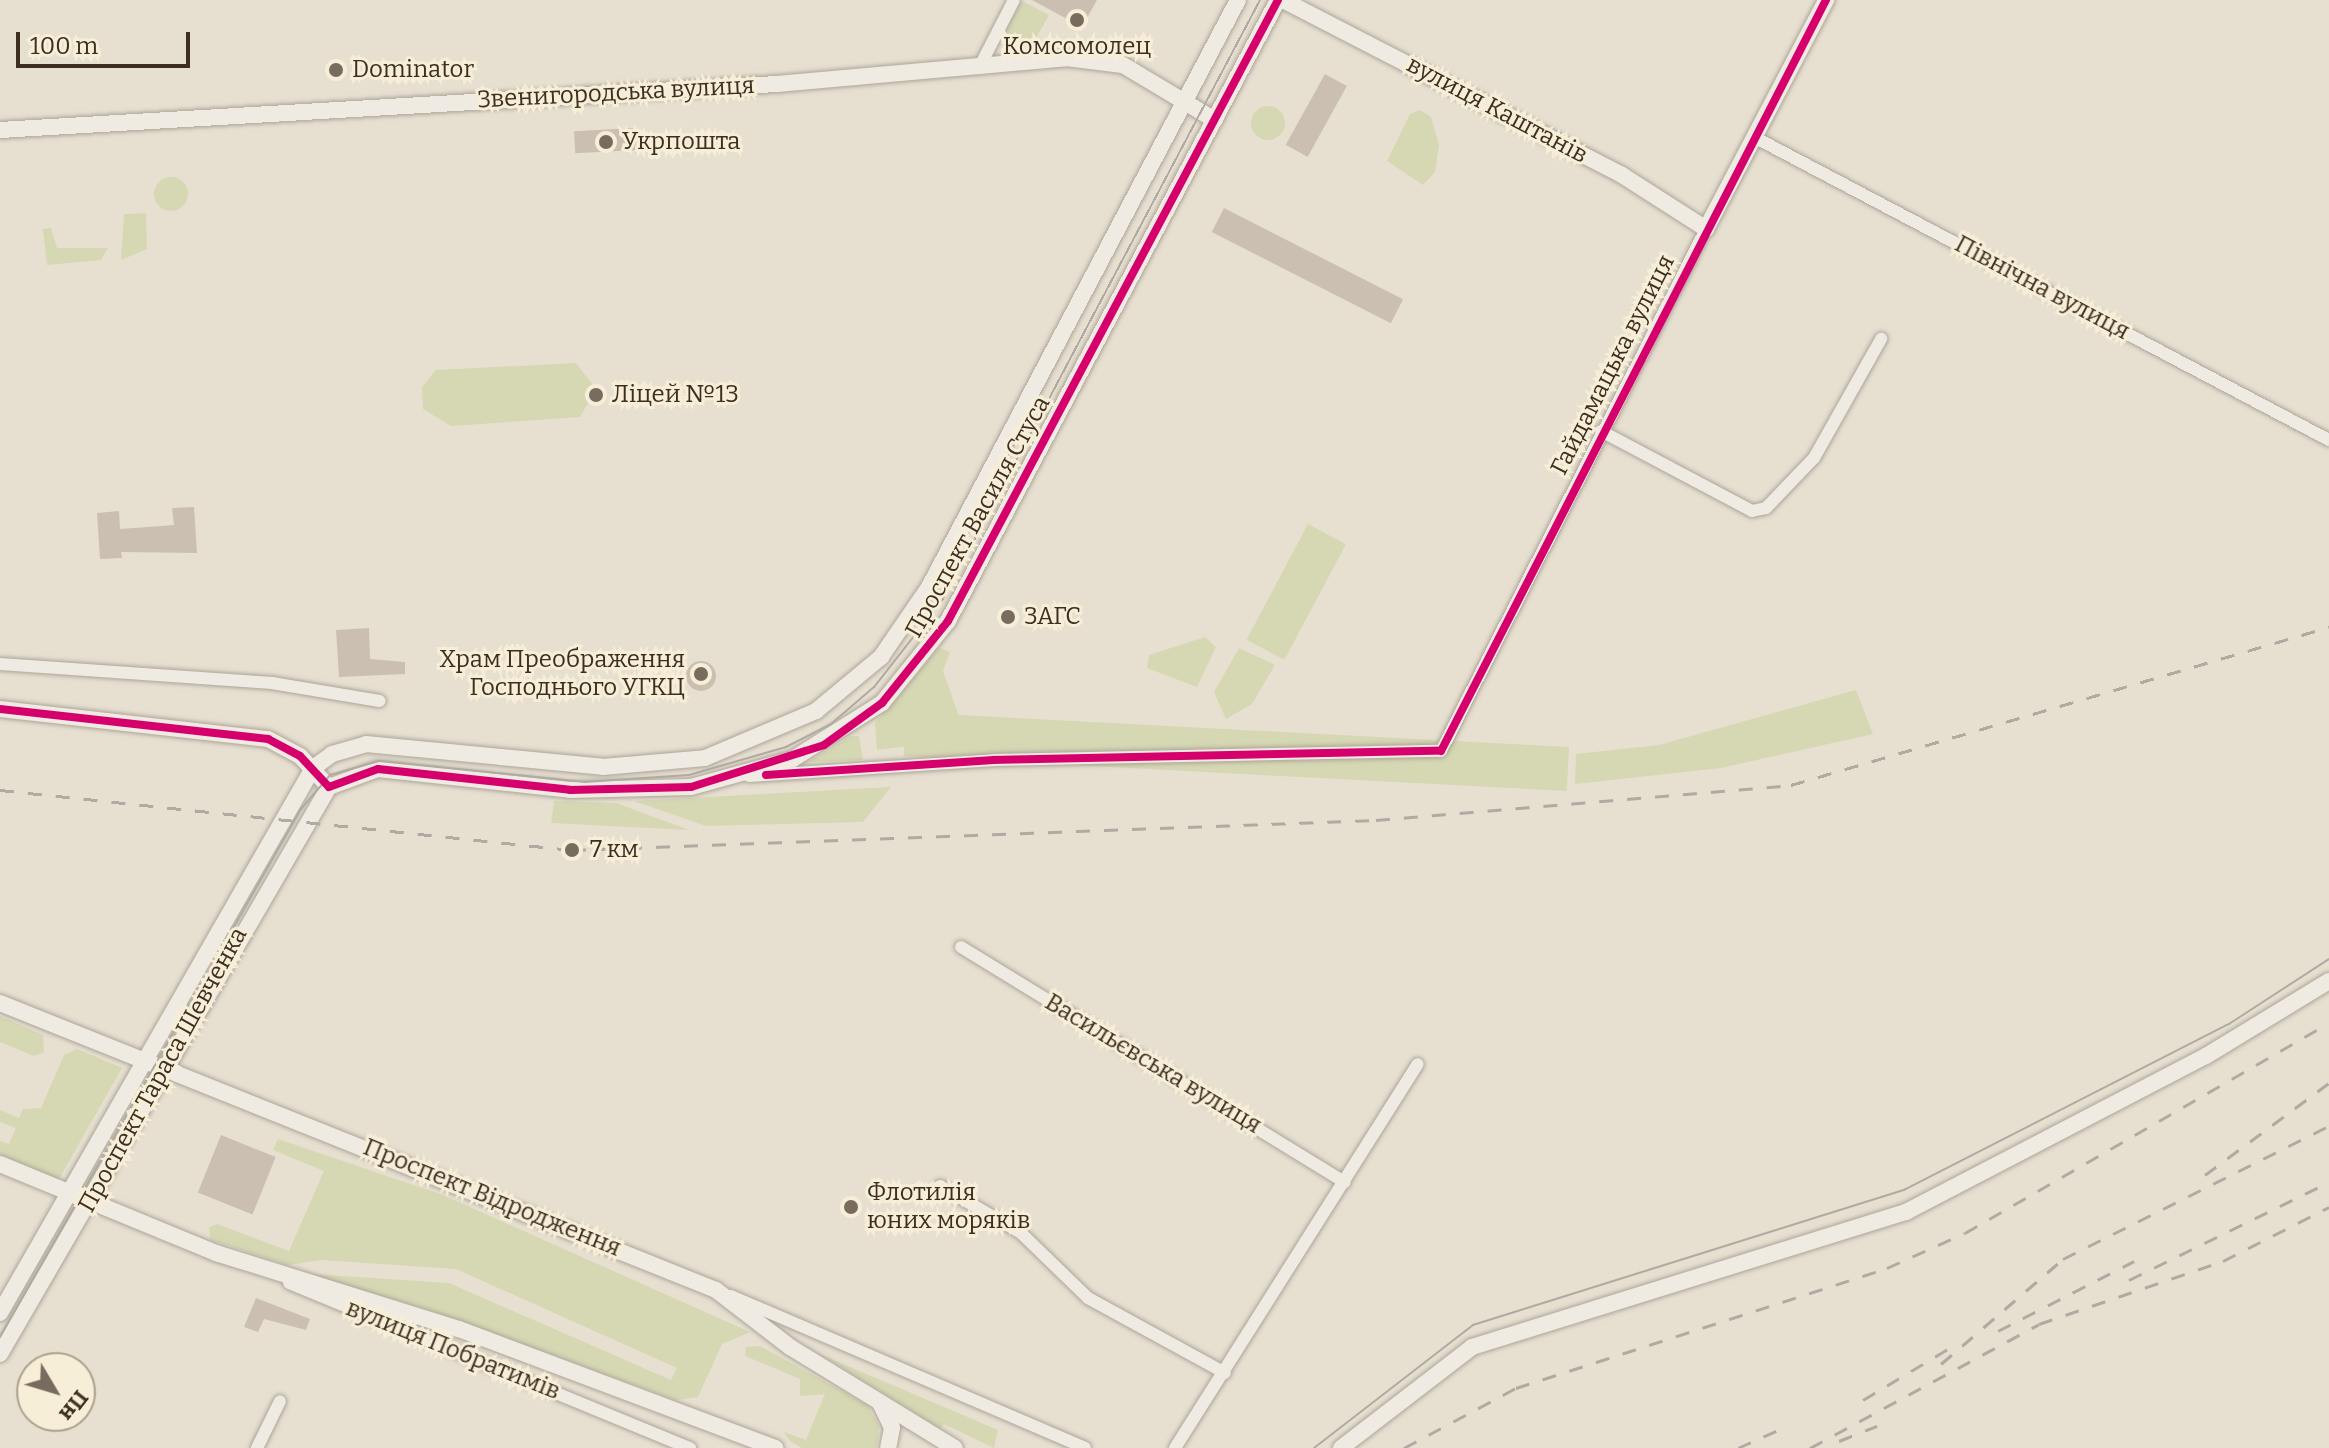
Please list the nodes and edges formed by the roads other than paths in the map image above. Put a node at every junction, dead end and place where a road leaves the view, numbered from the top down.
1 (1014, 0) edge
2 (1238, 0) edge
3 (1281, 0) edge
4 (1826, 0) edge
5 (979, 68) junction
6 (1185, 103) junction
7 (1215, 120) junction
8 (0, 130) edge
9 (1754, 137) junction
10 (1706, 229) junction
11 (1881, 339) dead end
12 (1601, 431) junction
13 (2329, 440) edge
14 (0, 664) edge
15 (380, 701) dead end
16 (0, 709) edge
17 (313, 768) junction
18 (742, 776) junction
19 (329, 787) junction
20 (961, 947) dead end
21 (2329, 981) edge
22 (0, 1003) edge
23 (148, 1059) junction
24 (1418, 1064) dead end
25 (166, 1065) junction
26 (0, 1164) edge
27 (1345, 1182) junction
28 (940, 1186) dead end
29 (70, 1192) junction
30 (90, 1200) junction
31 (216, 1253) junction
32 (716, 1290) junction
33 (0, 1313) edge
34 (0, 1354) edge
35 (1225, 1373) junction
36 (280, 1401) dead end
37 (881, 1404) junction
38 (257, 1448) edge
39 (690, 1448) edge
40 (775, 1448) edge
41 (888, 1448) edge
42 (955, 1448) edge
43 (1085, 1448) edge
44 (1175, 1448) edge
45 (1341, 1448) edge

1 - 5 street
2 - 6 street, Проспект Василя Стуса
3 - 7 street, Проспект Василя Стуса
3 - 10 street, вулиця Каштанів
4 - 9 street, Гайдамацька вулиця
5 - 6 street, Звенигородська вулиця
5 - 8 street, Звенигородська вулиця
6 - 7 street, Звенигородська вулиця
6 - 17 street, Проспект Василя Стуса
7 - 18 street, Проспект Василя Стуса
9 - 10 street, Гайдамацька вулиця
9 - 13 street, Північна вулиця
10 - 12 street, Гайдамацька вулиця
11 - 12 street
12 - 18 street, Гайдамацька вулиця
14 - 15 street
16 - 17 street
17 - 19 street
17 - 23 street, Проспект Тараса Шевченка
18 - 19 street, Проспект Василя Стуса
19 - 25 street, Проспект Тараса Шевченка
20 - 27 street, Васильєвська вулиця
21 - 45 street
22 - 23 street, Проспект Відродження
23 - 25 street, Проспект Відродження
23 - 29 street, Проспект Тараса Шевченка
24 - 27 street
25 - 30 street, Проспект Тараса Шевченка
25 - 32 street, Проспект Відродження
26 - 29 street
27 - 35 street
28 - 35 street
29 - 30 street
29 - 33 street, Проспект Тараса Шевченка
30 - 31 street
30 - 34 street, Проспект Тараса Шевченка
31 - 39 street, вулиця Побратимів
31 - 40 street
32 - 37 street, Проспект Відродження
32 - 43 street
35 - 44 street
36 - 38 street
37 - 41 street
37 - 42 street, Проспект Відродження

